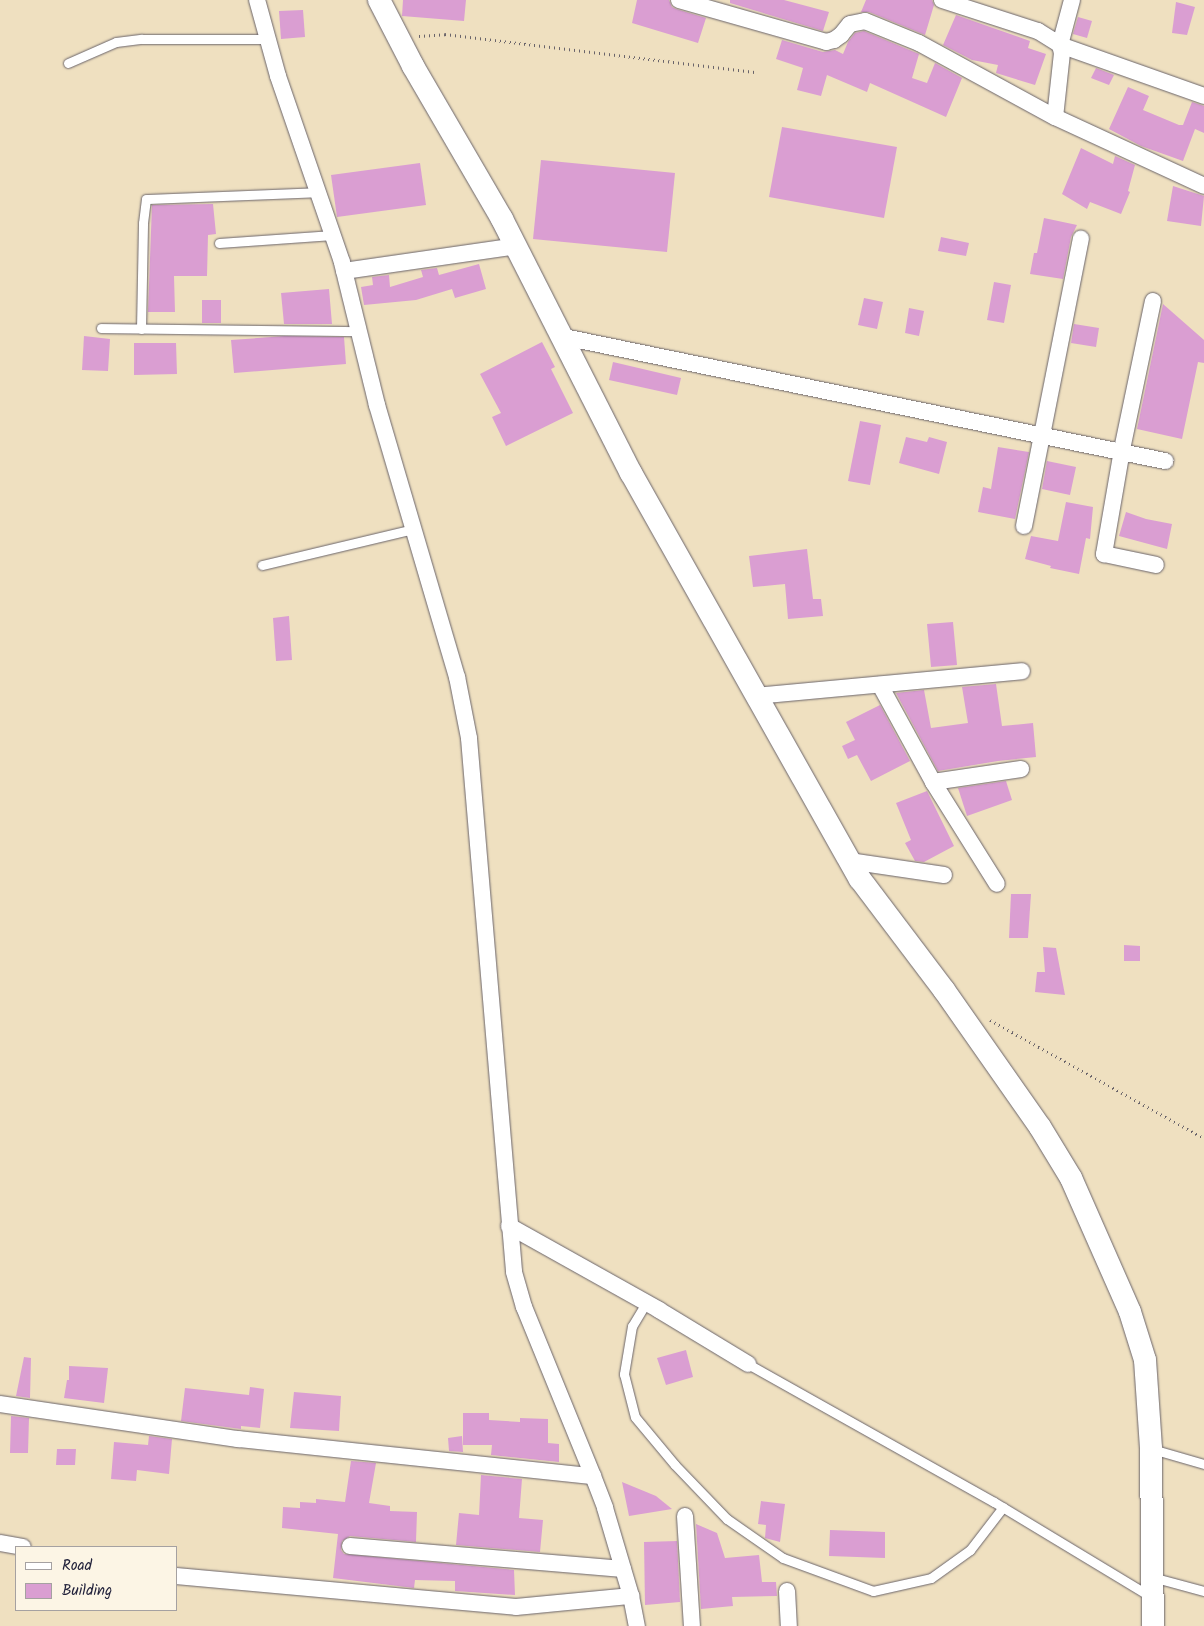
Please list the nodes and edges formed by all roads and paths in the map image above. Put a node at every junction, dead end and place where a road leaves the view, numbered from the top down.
1 (257, 0) edge
2 (379, 0) edge
3 (679, 0) edge
4 (942, 0) edge
5 (1072, 0) edge
6 (398, 38) junction
7 (267, 39) junction
8 (1060, 45) junction
9 (68, 63) dead end
10 (755, 72) dead end
11 (1204, 96) edge
12 (1055, 117) junction
13 (1204, 186) edge
14 (318, 192) junction
15 (333, 236) junction
16 (1081, 239) dead end
17 (219, 242) dead end
18 (517, 246) junction
19 (344, 271) junction
20 (1152, 301) dead end
21 (101, 328) dead end
22 (141, 329) junction
23 (359, 331) junction
24 (564, 337) junction
25 (1043, 435) junction
26 (1122, 450) junction
27 (1165, 461) dead end
28 (1024, 526) dead end
29 (413, 529) junction
30 (262, 565) dead end
31 (1156, 565) dead end
32 (1022, 671) dead end
33 (880, 684) junction
34 (755, 696) junction
35 (1021, 769) dead end
36 (933, 782) junction
37 (849, 861) junction
38 (944, 875) dead end
39 (997, 884) dead end
40 (984, 1017) dead end
41 (1204, 1138) edge
42 (509, 1226) junction
43 (646, 1303) junction
44 (748, 1364) joint
45 (0, 1404) edge
46 (1151, 1449) junction
47 (1204, 1464) edge
48 (593, 1476) junction
49 (1003, 1507) junction
50 (685, 1516) dead end
51 (0, 1542) edge
52 (18, 1546) edge
53 (350, 1546) dead end
54 (623, 1569) junction
55 (178, 1576) edge
56 (1152, 1587) junction
57 (787, 1591) dead end
58 (1204, 1591) edge
59 (631, 1596) junction
60 (637, 1626) edge
61 (692, 1626) edge
62 (789, 1626) edge
63 (1153, 1626) edge

1 - 7 street
2 - 6 street
3 - 12 street
4 - 8 street
5 - 8 street
6 - 10 path
6 - 18 street
7 - 9 lane
7 - 14 street
8 - 11 street
8 - 12 street
12 - 13 street
14 - 15 street
14 - 22 lane
15 - 17 lane
15 - 19 street
16 - 25 street
18 - 19 street
18 - 24 street
19 - 23 street
20 - 26 street
21 - 22 lane
22 - 23 lane
23 - 29 street
24 - 25 street
24 - 34 street
25 - 26 street
25 - 28 street
26 - 27 street
26 - 31 street
29 - 30 lane
29 - 42 street
32 - 33 street
33 - 34 street
33 - 36 street
34 - 37 street
35 - 36 street
36 - 39 street
37 - 38 street
37 - 46 street
40 - 41 path
42 - 43 street
42 - 48 street
43 - 44 street
43 - 49 lane
44 - 49 lane
45 - 48 street
46 - 47 lane
46 - 56 street
48 - 54 street
49 - 56 lane
50 - 61 street
51 - 52 street
53 - 54 street
54 - 59 street
55 - 59 street
56 - 58 lane
56 - 63 street
57 - 62 street
59 - 60 street

